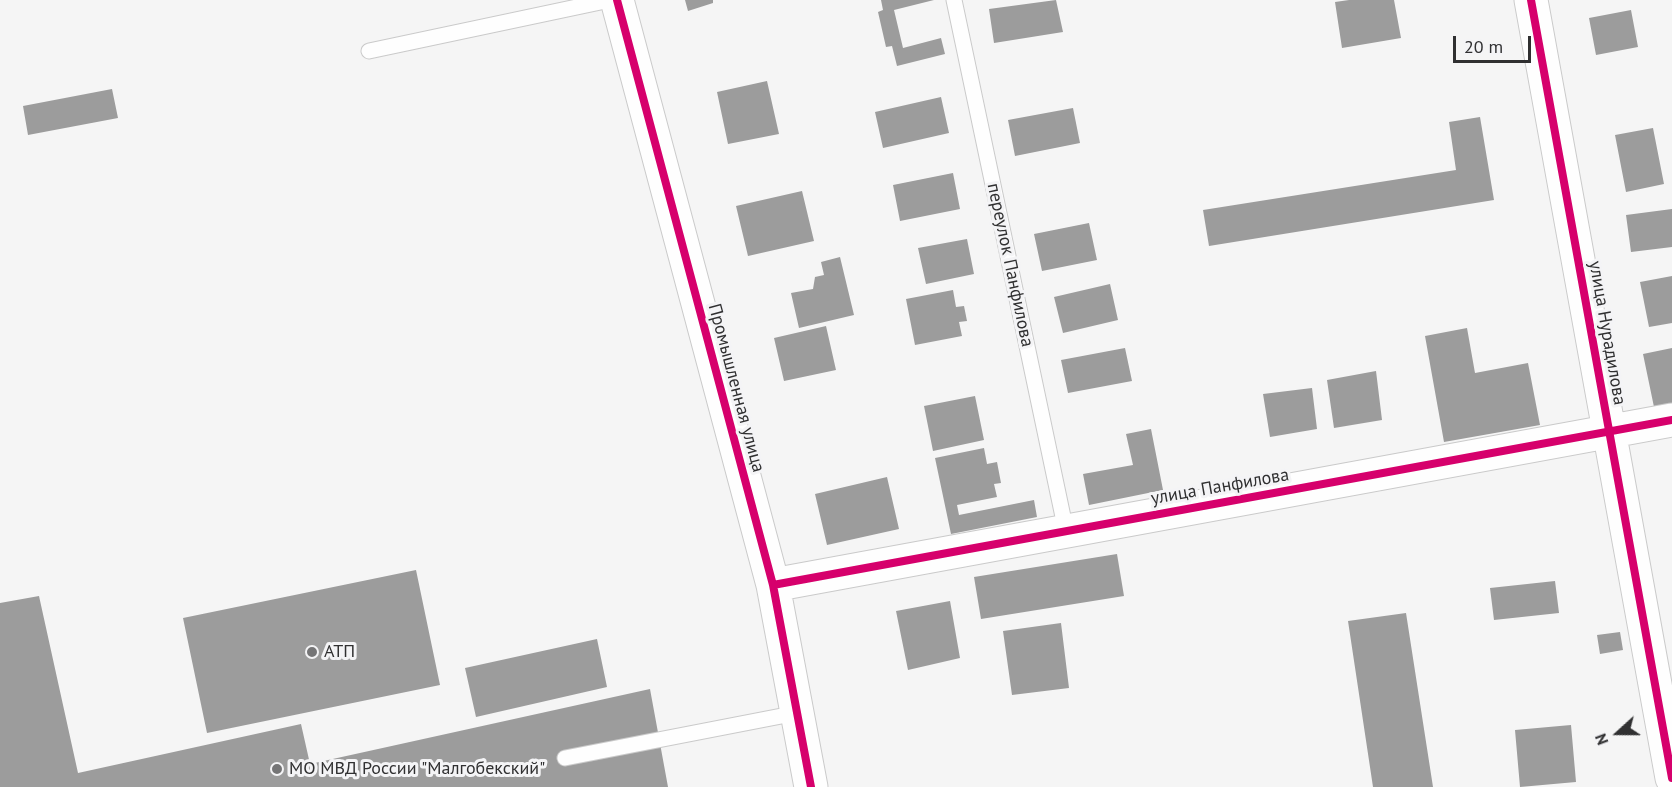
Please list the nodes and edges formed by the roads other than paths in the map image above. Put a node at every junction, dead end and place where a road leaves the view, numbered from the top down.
1 (610, 0) edge
2 (616, 0) edge
3 (954, 0) edge
4 (1532, 0) edge
5 (369, 51) dead end
6 (1672, 420) edge
7 (1609, 431) junction
8 (1066, 531) junction
9 (773, 585) junction
10 (797, 713) junction
11 (565, 758) dead end
12 (1672, 778) edge
13 (811, 787) edge

1 - 5 lane
2 - 9 street, Промышленная улица
3 - 8 lane, переулок Панфилова
4 - 7 street, улица Нурадилова
6 - 7 street, улица Панфилова
7 - 8 street, улица Панфилова
7 - 12 street, улица Нурадилова
8 - 9 street, улица Панфилова
9 - 10 street, Промышленная улица
10 - 11 lane
10 - 13 street, Промышленная улица

